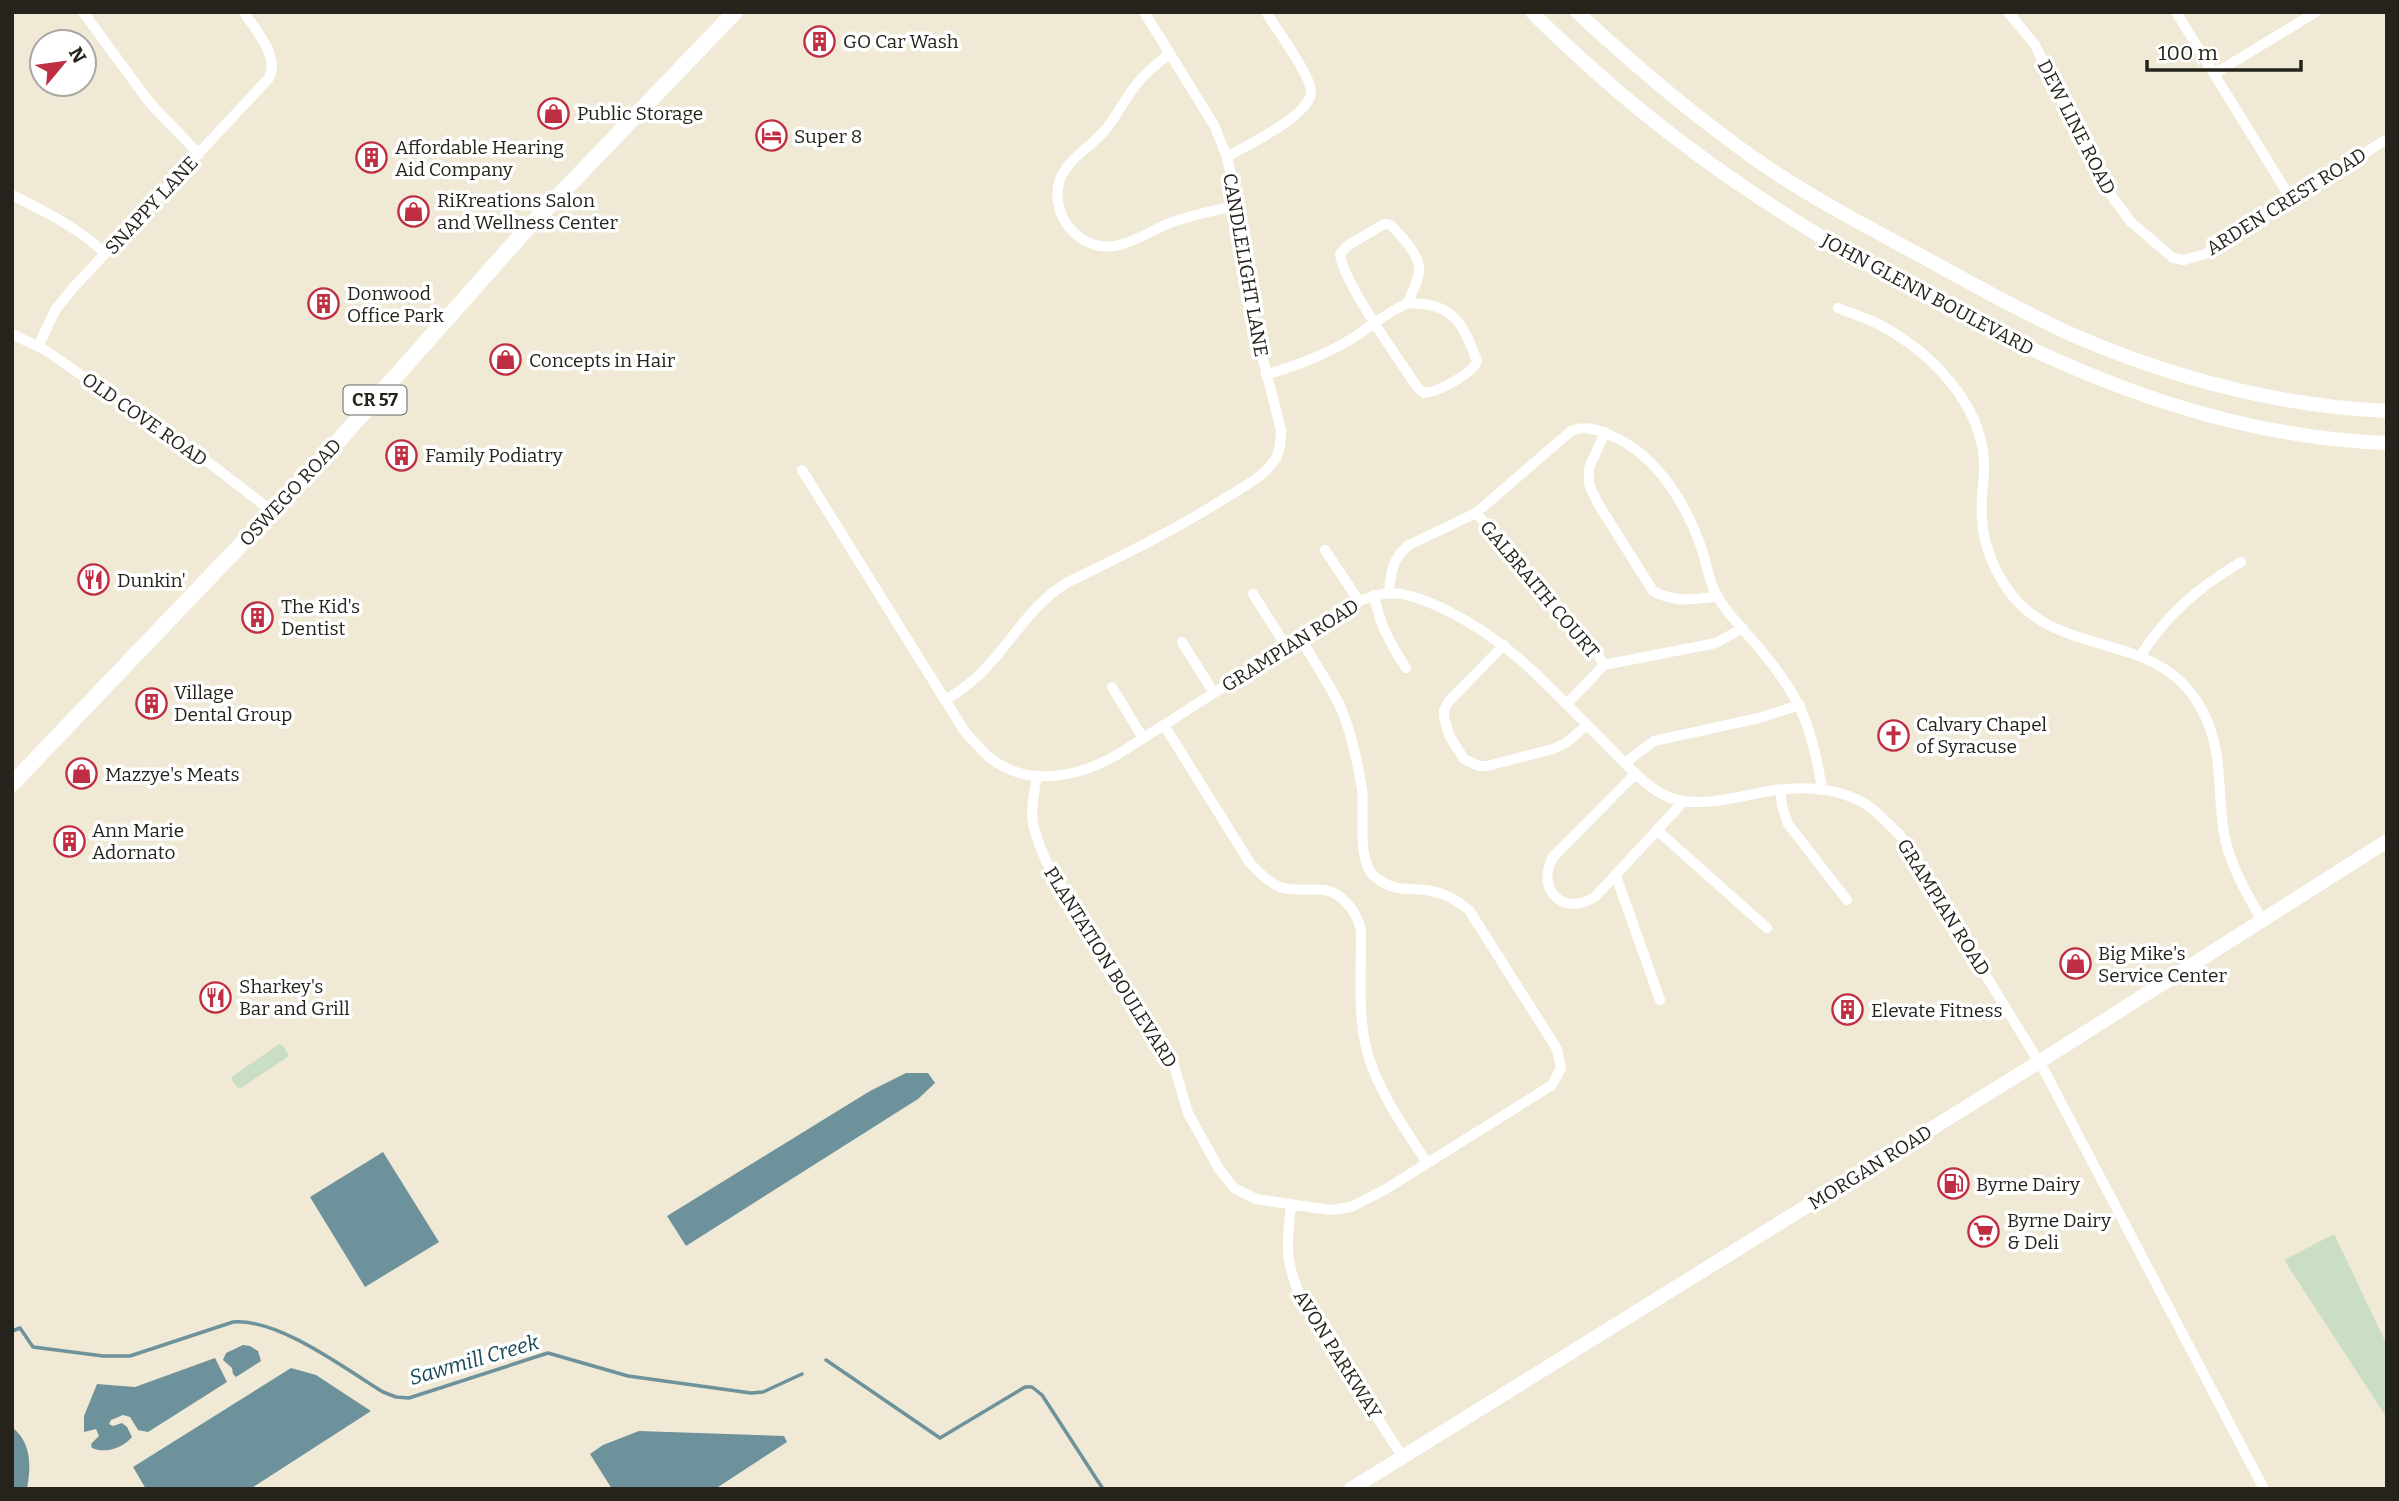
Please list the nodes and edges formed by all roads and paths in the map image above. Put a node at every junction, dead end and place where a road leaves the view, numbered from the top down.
1 (83, 12) edge
2 (244, 12) edge
3 (735, 12) edge
4 (1144, 12) edge
5 (1266, 12) edge
6 (1532, 12) edge
7 (1577, 12) edge
8 (2008, 12) edge
9 (2176, 12) edge
10 (2316, 12) edge
11 (1170, 53) junction
12 (2214, 74) junction
13 (2387, 139) edge
14 (199, 154) junction
15 (1227, 157) junction
16 (12, 195) edge
17 (2291, 199) junction
18 (1237, 205) junction
19 (106, 253) junction
20 (2184, 260) joint
21 (1408, 303) junction
22 (1838, 308) dead end
23 (1376, 323) junction
24 (12, 334) edge
25 (38, 346) junction
26 (1266, 375) junction
27 (2387, 411) edge
28 (1605, 432) junction
29 (2387, 443) edge
30 (802, 470) dead end
31 (273, 512) junction
32 (1476, 513) junction
33 (1325, 550) dead end
34 (2241, 562) dead end
35 (1389, 592) junction
36 (1253, 594) dead end
37 (1374, 595) junction
38 (1718, 596) junction
39 (1359, 601) junction
40 (1743, 628) junction
41 (1300, 637) junction
42 (1182, 642) dead end
43 (1504, 645) junction
44 (1286, 646) junction
45 (2141, 655) junction
46 (1604, 665) junction
47 (1406, 668) dead end
48 (1112, 687) dead end
49 (1214, 693) junction
50 (946, 701) junction
51 (1567, 704) junction
52 (1800, 705) junction
53 (1164, 725) junction
54 (1587, 725) junction
55 (1143, 738) junction
56 (1625, 763) junction
57 (1636, 773) junction
58 (1037, 776) junction
59 (12, 784) edge
60 (1780, 789) junction
61 (1822, 789) junction
62 (1684, 801) junction
63 (1658, 831) junction
64 (2387, 841) edge
65 (1616, 876) junction
66 (1847, 900) dead end
67 (2262, 920) junction
68 (1767, 929) dead end
69 (1660, 1000) dead end
70 (2039, 1062) junction
71 (1427, 1163) junction
72 (1291, 1205) junction
73 (1402, 1456) junction
74 (1359, 1487) edge
75 (2264, 1489) edge

1 - 14 street
2 - 14 street, SNAPPY LANE
3 - 31 main road, OSWEGO ROAD / CR 57
4 - 11 street, CANDLELIGHT LANE
5 - 15 street
6 - 29 main road, JOHN GLENN BOULEVARD
7 - 27 main road, JOHN GLENN BOULEVARD
8 - 20 street, DEW LINE ROAD
9 - 12 street
10 - 12 street
11 - 15 street, CANDLELIGHT LANE
11 - 18 street
12 - 17 street
13 - 17 street, ARDEN CREST ROAD
14 - 19 street, SNAPPY LANE
15 - 18 street, CANDLELIGHT LANE
16 - 19 street
17 - 20 street, ARDEN CREST ROAD
18 - 26 street, CANDLELIGHT LANE
19 - 25 street, SNAPPY LANE
21 - 23 street
21 - 23 street
21 - 23 street
22 - 45 street
23 - 26 street
24 - 25 street, OLD COVE ROAD
25 - 31 street, OLD COVE ROAD
26 - 50 street, CANDLELIGHT LANE
28 - 32 street
28 - 38 street
28 - 38 street
30 - 50 street, GRAMPIAN ROAD
31 - 59 main road, OSWEGO ROAD / CR 57
32 - 35 street
32 - 46 street, GALBRAITH COURT
33 - 39 street
34 - 45 street
35 - 37 street, GRAMPIAN ROAD
35 - 43 street, GRAMPIAN ROAD
36 - 44 street
37 - 39 street, GRAMPIAN ROAD
37 - 47 street
38 - 40 street
39 - 41 street, GRAMPIAN ROAD
40 - 46 street
40 - 52 street
41 - 44 street, GRAMPIAN ROAD
41 - 71 street, PLANTATION BOULEVARD
42 - 49 street
43 - 51 street, GRAMPIAN ROAD
43 - 54 street
44 - 49 street, GRAMPIAN ROAD
45 - 67 street
46 - 51 street
48 - 55 street
49 - 53 street, GRAMPIAN ROAD
50 - 58 street, GRAMPIAN ROAD
51 - 54 street, GRAMPIAN ROAD
52 - 56 street
52 - 61 street
53 - 55 street, GRAMPIAN ROAD
53 - 71 street
54 - 56 street, GRAMPIAN ROAD
55 - 58 street, GRAMPIAN ROAD
56 - 57 street, GRAMPIAN ROAD
57 - 62 street, GRAMPIAN ROAD
57 - 65 street
58 - 72 street, PLANTATION BOULEVARD
60 - 61 street, GRAMPIAN ROAD
60 - 62 street, GRAMPIAN ROAD
60 - 66 street
61 - 70 street, GRAMPIAN ROAD
62 - 63 street
63 - 65 street
63 - 68 street
64 - 67 main road, MORGAN ROAD
65 - 69 street
67 - 70 main road, MORGAN ROAD
70 - 73 main road, MORGAN ROAD
70 - 75 street, GRAMPIAN ROAD
71 - 72 street, PLANTATION BOULEVARD
72 - 73 street, AVON PARKWAY
73 - 74 main road, MORGAN ROAD

